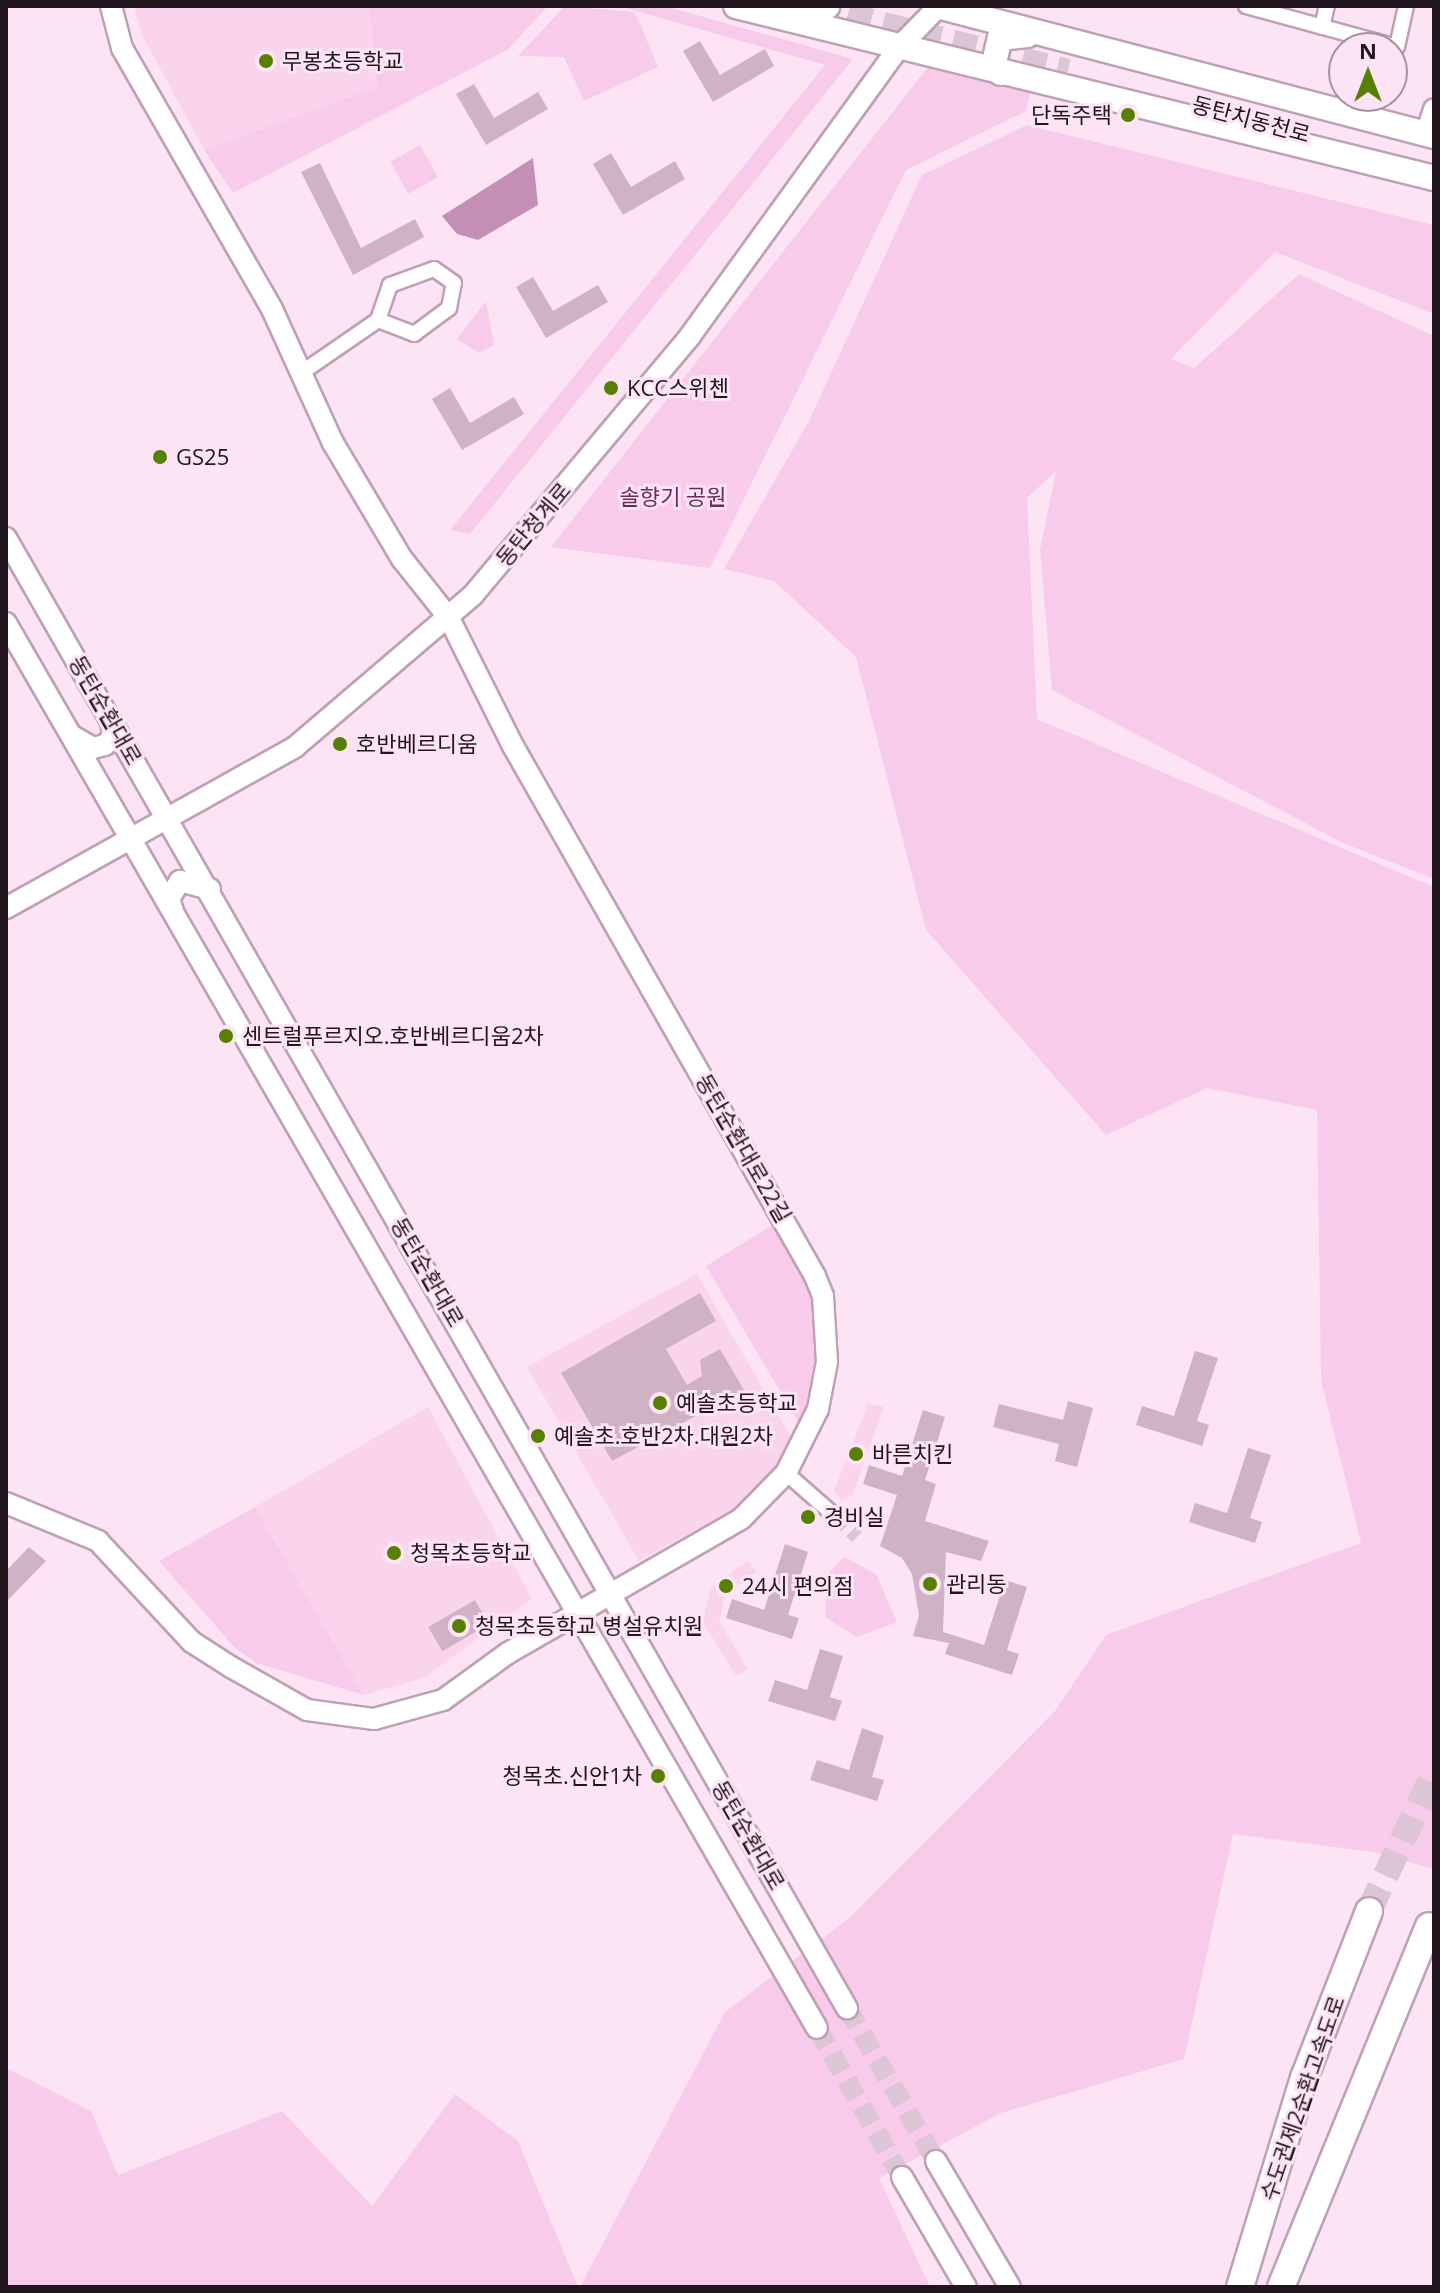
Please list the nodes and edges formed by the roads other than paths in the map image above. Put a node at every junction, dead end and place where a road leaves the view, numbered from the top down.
1 (111, 6) edge
2 (736, 6) edge
3 (827, 6) edge
4 (938, 6) edge
5 (1246, 6) edge
6 (1327, 6) edge
7 (1406, 6) edge
8 (778, 17) junction
9 (1322, 27) junction
10 (1034, 34) junction
11 (900, 46) junction
12 (1001, 73) junction
13 (1434, 109) edge
14 (1431, 140) edge
15 (1434, 165) edge
16 (1434, 178) edge
17 (378, 320) junction
18 (304, 371) junction
19 (6, 538) edge
20 (449, 618) junction
21 (6, 623) edge
22 (110, 717) junction
23 (71, 734) junction
24 (168, 815) junction
25 (130, 836) junction
26 (210, 889) junction
27 (6, 908) edge
28 (174, 913) junction
29 (786, 1473) junction
30 (6, 1503) edge
31 (836, 1517) tunnel mouth
32 (611, 1594) junction
33 (578, 1613) junction
34 (1369, 1911) tunnel mouth
35 (1429, 1926) dead end
36 (847, 2008) tunnel mouth
37 (817, 2028) tunnel mouth
38 (936, 2161) tunnel mouth
39 (902, 2177) tunnel mouth
40 (966, 2287) edge
41 (1010, 2287) edge
42 (1240, 2287) edge
43 (1281, 2287) edge

1 - 18 street, 동탄순환대로22길
2 - 8 main road
3 - 8 main road
4 - 10 main road
4 - 11 street, 동탄청계로
5 - 9 street
6 - 9 street
7 - 9 street
8 - 11 main road
10 - 12 main road
10 - 14 main road
11 - 12 main road
11 - 20 street, 동탄청계로
12 - 16 main road
13 - 14 street
14 - 15 main road, 동탄치동천로
17 - 17 street
17 - 18 street
18 - 20 street, 동탄순환대로22길
19 - 22 street, 동탄순환대로
20 - 24 street, 동탄청계로
20 - 29 street, 동탄순환대로22길
21 - 23 street, 동탄순환대로
22 - 23 street
22 - 24 street, 동탄순환대로
23 - 25 street, 동탄순환대로
24 - 25 street, 동탄청계로
24 - 26 street, 동탄순환대로
25 - 27 street, 동탄청계로
25 - 28 street, 동탄순환대로
26 - 28 street
26 - 32 street, 동탄순환대로
28 - 33 street, 동탄순환대로
29 - 31 street
29 - 32 street, 동탄순환대로22길
30 - 33 street, 동탄순환대로22길
32 - 33 street, 동탄순환대로22길
32 - 36 street, 동탄순환대로
33 - 37 street, 동탄순환대로
34 - 42 highway, 수도권제2순환고속도로
35 - 43 highway, 수도권제2순환고속도로
38 - 41 street
39 - 40 street

